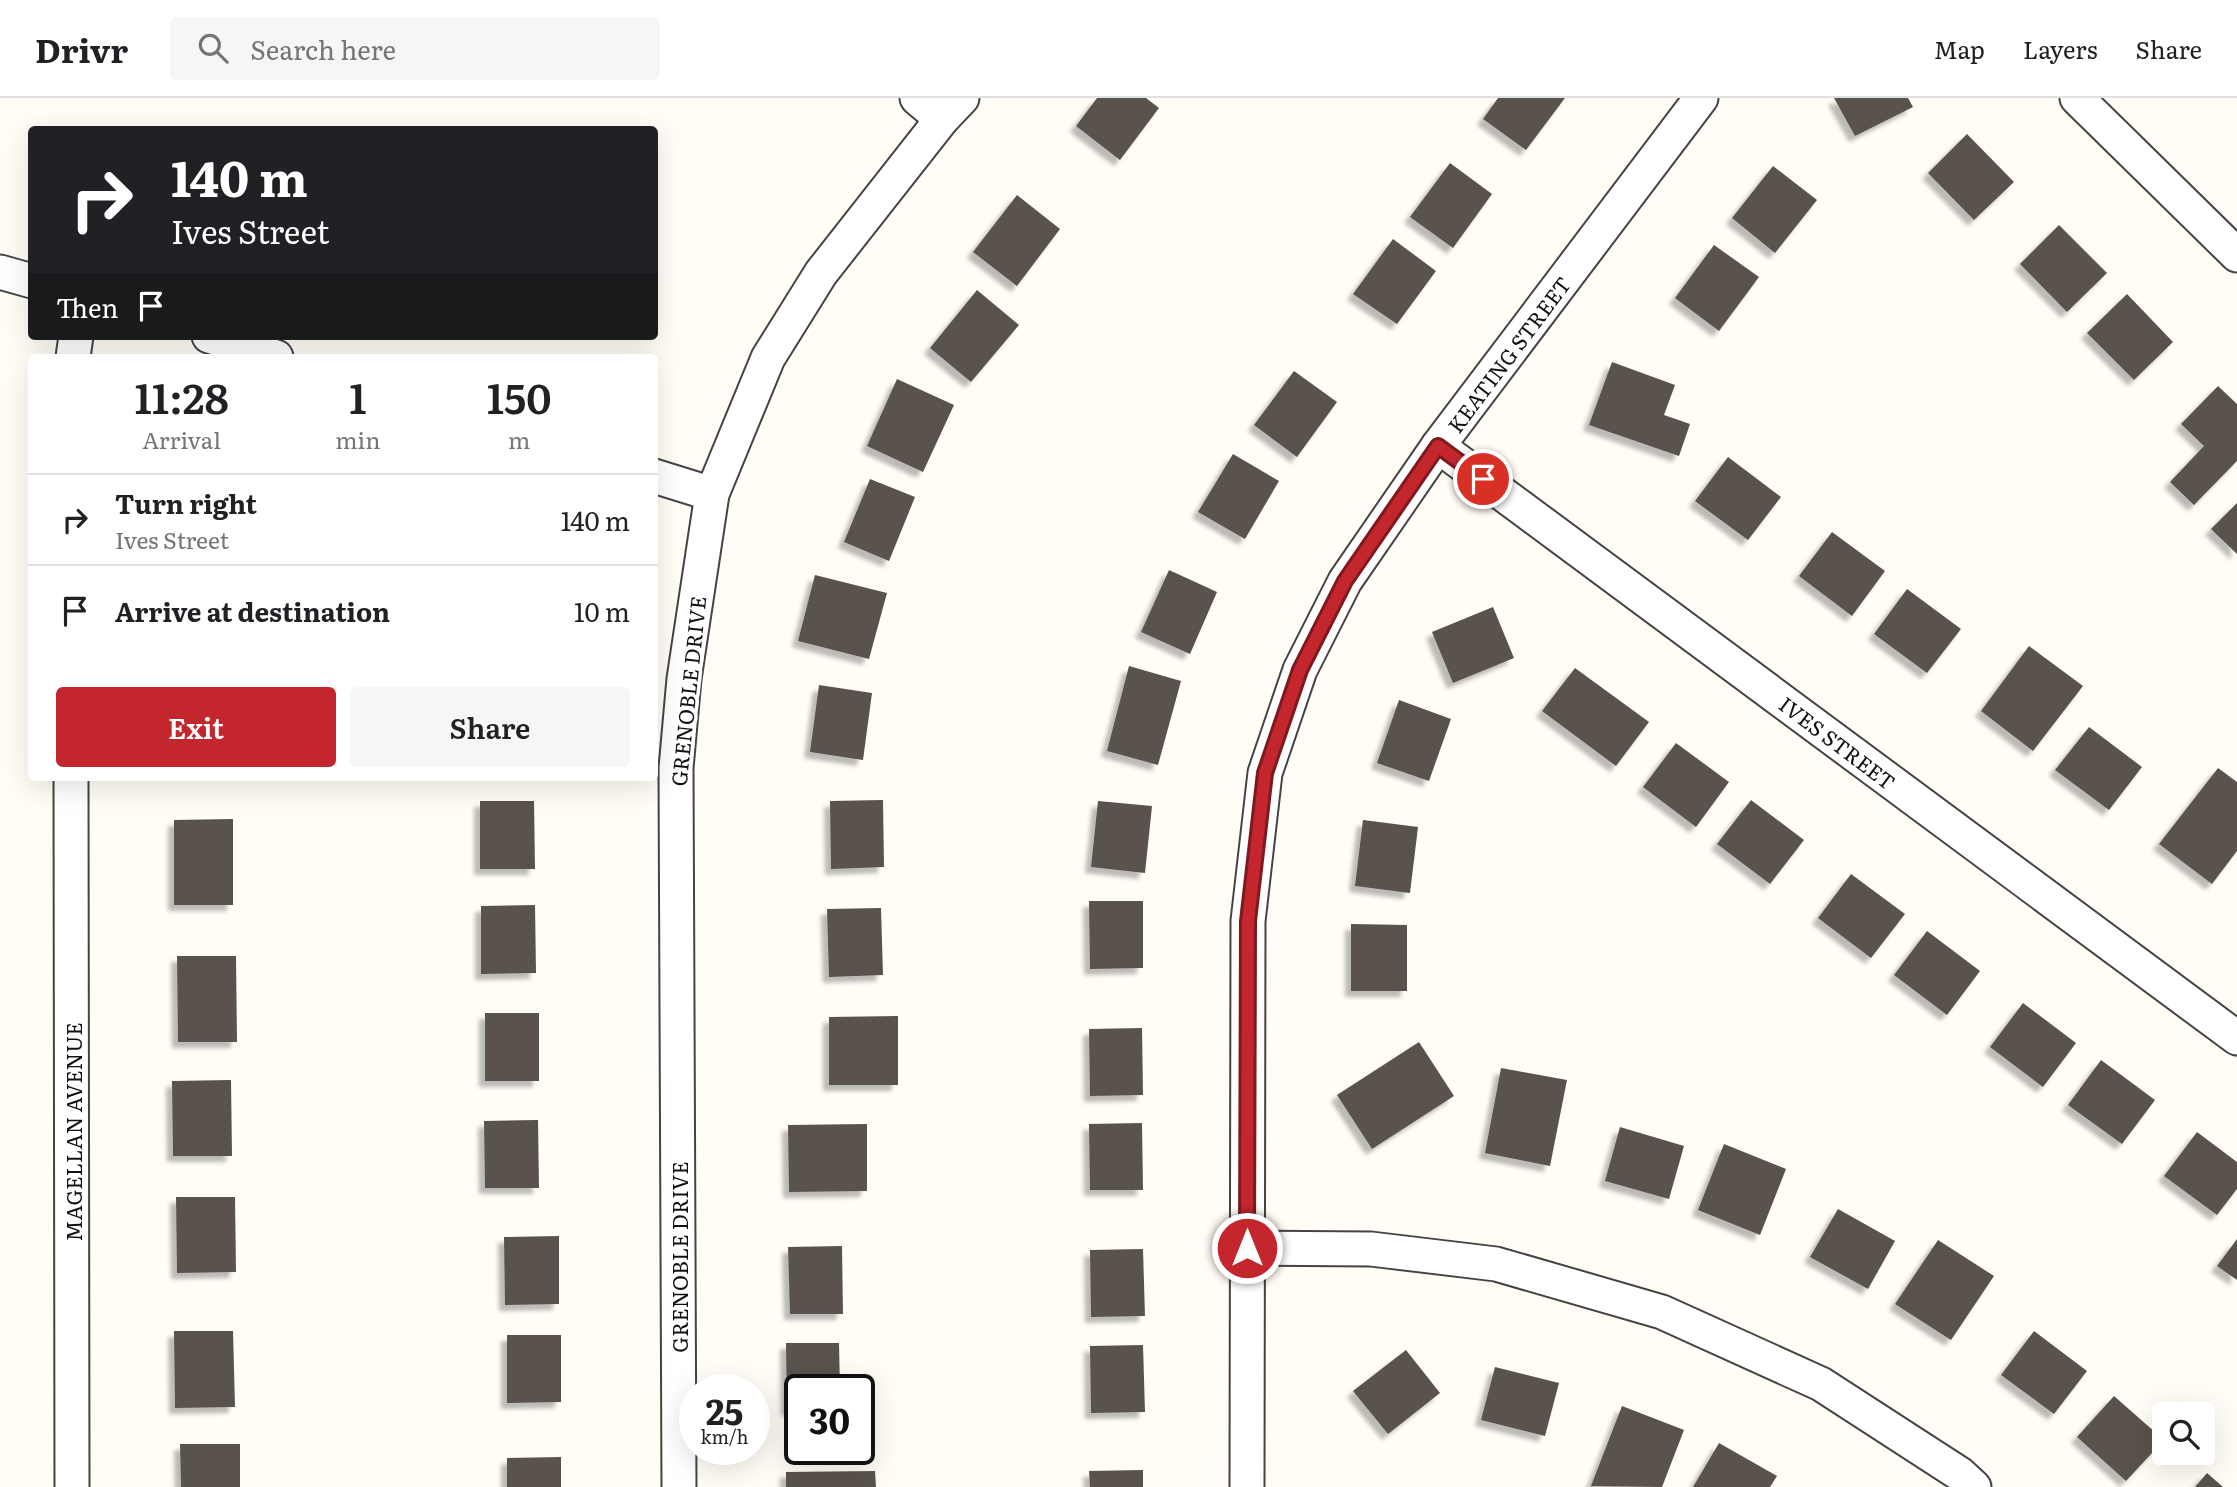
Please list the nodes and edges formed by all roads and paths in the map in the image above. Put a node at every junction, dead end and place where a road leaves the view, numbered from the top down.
1 (1700, 98) edge
2 (2077, 98) edge
3 (940, 105) edge
4 (2237, 255) edge
5 (0, 272) edge
6 (28, 280) edge
7 (222, 340) edge
8 (266, 354) edge
9 (1438, 446) junction
10 (658, 477) edge
11 (712, 494) junction
12 (71, 781) edge
13 (2237, 1038) edge
14 (1247, 1248) junction
15 (72, 1487) edge
16 (679, 1487) edge
17 (1247, 1487) edge
18 (1974, 1487) edge

1 - 9 street, KEATING STREET
2 - 4 street
3 - 11 street, GRENOBLE DRIVE
5 - 6 street
7 - 8 street
9 - 13 street, IVES STREET
9 - 14 street, KEATING STREET
10 - 11 street
11 - 16 street, GRENOBLE DRIVE
12 - 15 street, MAGELLAN AVENUE
14 - 17 street, KEATING STREET
14 - 18 street

